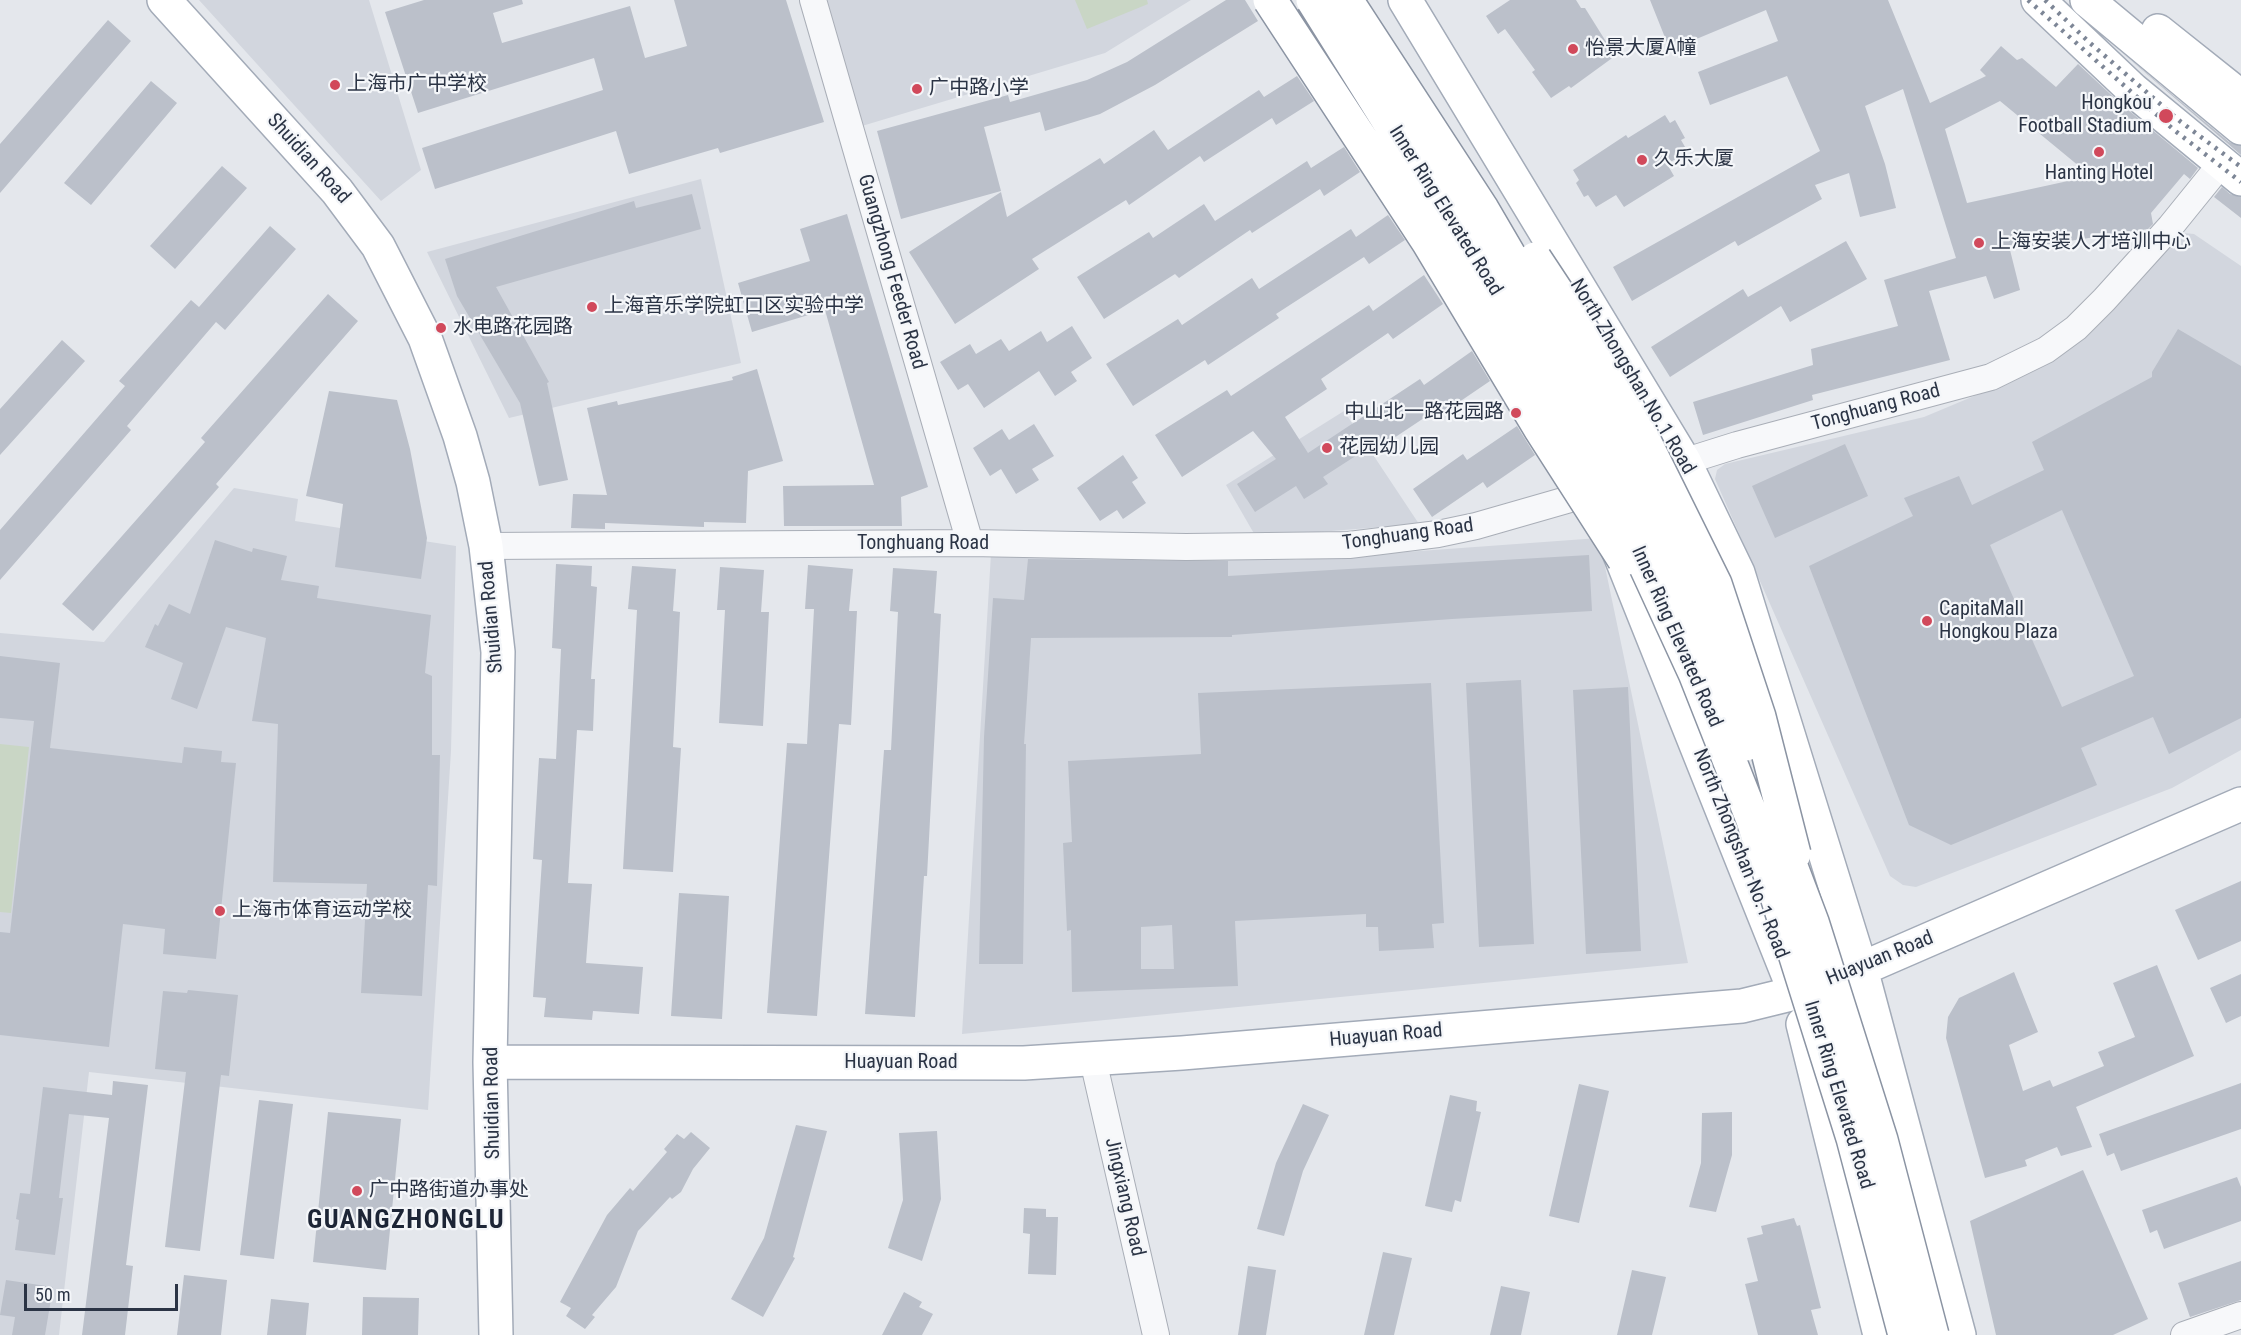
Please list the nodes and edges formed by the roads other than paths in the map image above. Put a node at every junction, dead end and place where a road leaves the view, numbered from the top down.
1 (164, 0) edge
2 (813, 0) edge
3 (1270, 0) edge
4 (1289, 0) edge
5 (1313, 0) edge
6 (1347, 0) edge
7 (1366, 0) edge
8 (1405, 0) edge
9 (2038, 0) edge
10 (2087, 0) edge
11 (2123, 23) edge
12 (2241, 97) edge
13 (2241, 128) edge
14 (2231, 171) edge
15 (1684, 461) junction
16 (1595, 492) junction
17 (970, 543) junction
18 (486, 546) junction
19 (1695, 672) junction
20 (2241, 804) edge
21 (1812, 922) junction
22 (1861, 969) junction
23 (1795, 993) junction
24 (1093, 1060) junction
25 (490, 1062) junction
26 (2241, 1315) edge
27 (496, 1335) edge
28 (1156, 1335) edge
29 (1880, 1335) edge
30 (1905, 1335) edge
31 (1932, 1335) edge
32 (1959, 1335) edge
33 (2184, 1335) edge

1 - 18 main road, Shuidian Road
2 - 17 street, Guangzhong Feeder Road
3 - 19 main road, bridge
4 - 16 main road, North Zhongshan No.1 Road
5 - 19 main road, Inner Ring Elevated Road, bridge
6 - 21 main road, Inner Ring Elevated Road, bridge
7 - 21 main road, bridge
8 - 15 main road, North Zhongshan No.1 Road
9 - 14 main road
10 - 13 main road
11 - 12 main road
14 - 15 street, Tonghuang Road
15 - 16 street, Tonghuang Road
15 - 22 main road, North Zhongshan No.1 Road
16 - 17 street, Tonghuang Road
16 - 23 main road, North Zhongshan No.1 Road
17 - 18 street, Tonghuang Road
18 - 25 main road, Shuidian Road
19 - 30 main road, Inner Ring Elevated Road, bridge
20 - 22 main road, Huayuan Road
21 - 31 main road, Inner Ring Elevated Road, bridge
22 - 23 main road, Huayuan Road
22 - 32 main road, North Zhongshan No.1 Road
23 - 24 main road, Huayuan Road
23 - 29 main road, North Zhongshan No.1 Road
24 - 25 main road, Huayuan Road
24 - 28 street, Jingxiang Road
25 - 27 main road, Shuidian Road
26 - 33 street

